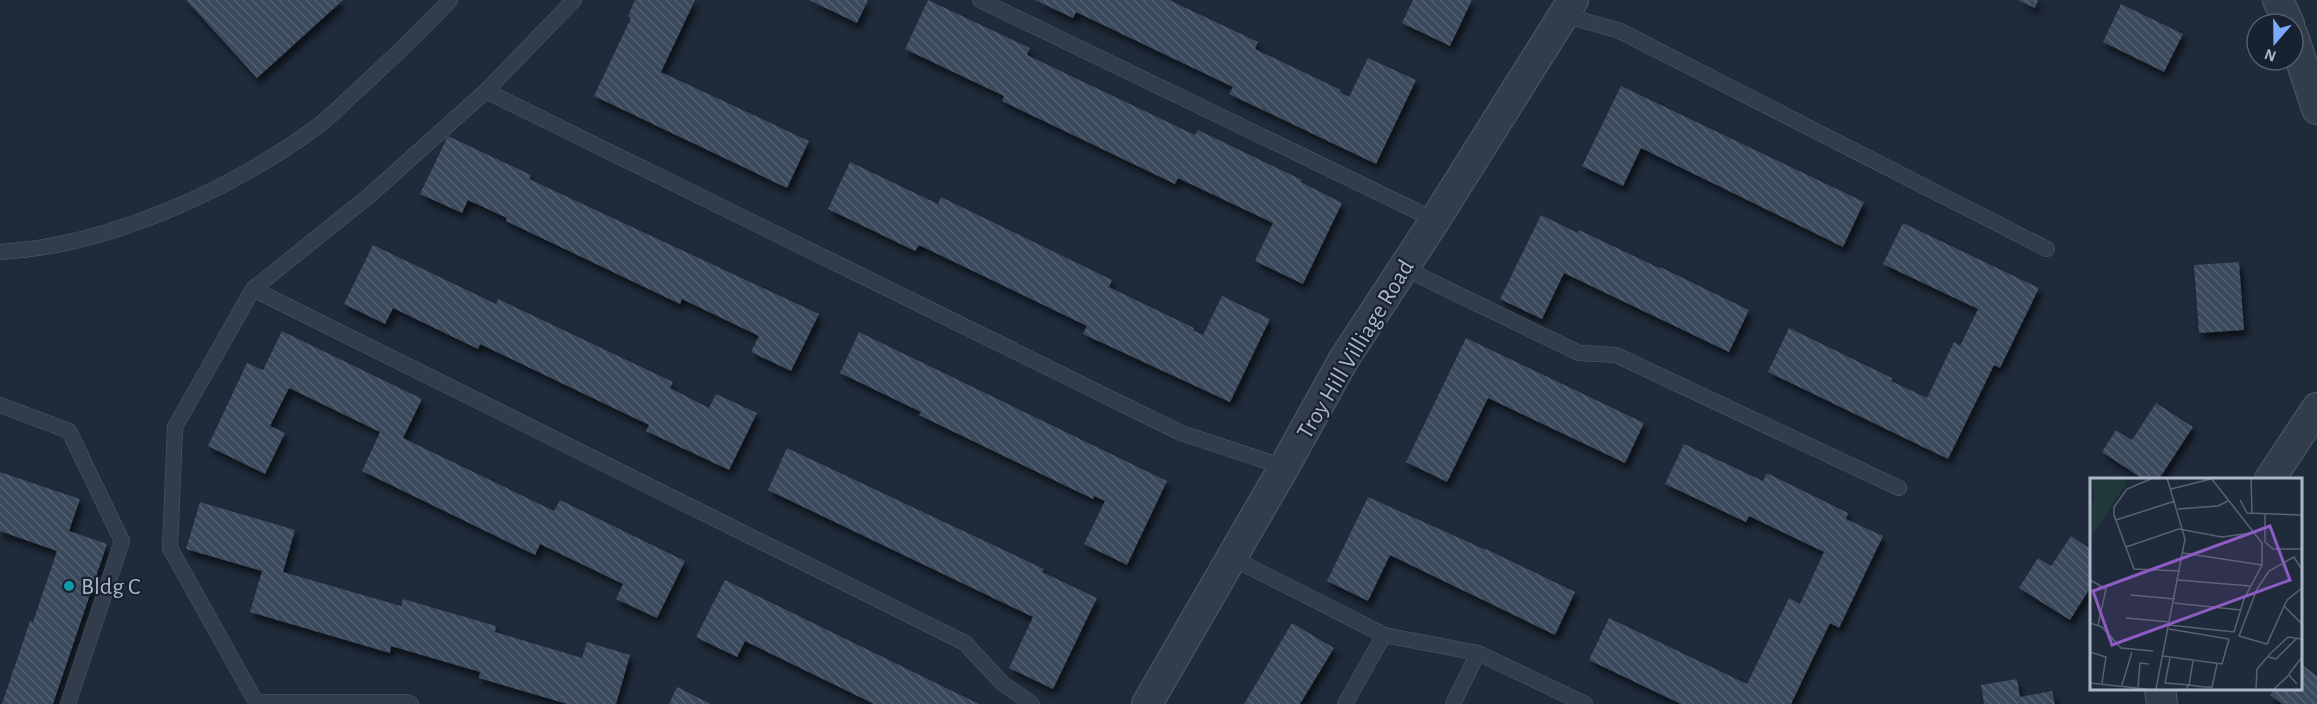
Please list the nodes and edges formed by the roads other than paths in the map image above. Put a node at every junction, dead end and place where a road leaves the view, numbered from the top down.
1 (450, 0) edge
2 (574, 0) edge
3 (980, 0) edge
4 (1569, 7) edge
5 (2305, 72) edge
6 (486, 91) junction
7 (2317, 109) edge
8 (1435, 220) junction
9 (2047, 249) dead end
10 (0, 252) edge
11 (1405, 266) junction
12 (253, 290) junction
13 (0, 405) edge
14 (2317, 408) edge
15 (1284, 467) junction
16 (2271, 478) edge
17 (1899, 488) dead end
18 (1232, 558) junction
19 (1384, 635) junction
20 (1478, 653) junction
21 (2160, 689) edge
22 (256, 703) edge
23 (68, 704) edge
24 (411, 704) edge
25 (1032, 704) edge
26 (1147, 704) edge
27 (1345, 704) edge
28 (1453, 704) edge
29 (1585, 704) edge
30 (2162, 704) edge

1 - 10 lane
2 - 6 lane
3 - 8 lane
4 - 8 street, Troy Hill Villiage Road
4 - 9 lane
5 - 7 street
6 - 12 lane
6 - 15 lane
8 - 11 street, Troy Hill Villiage Road
11 - 15 street, Troy Hill Villiage Road
11 - 17 lane
12 - 22 lane
12 - 25 lane
13 - 23 lane
14 - 16 street
15 - 18 street, Troy Hill Villiage Road
18 - 19 lane
18 - 26 street, Troy Hill Villiage Road
19 - 20 lane
19 - 27 lane
20 - 28 lane
20 - 29 lane
21 - 30 street
22 - 24 lane

